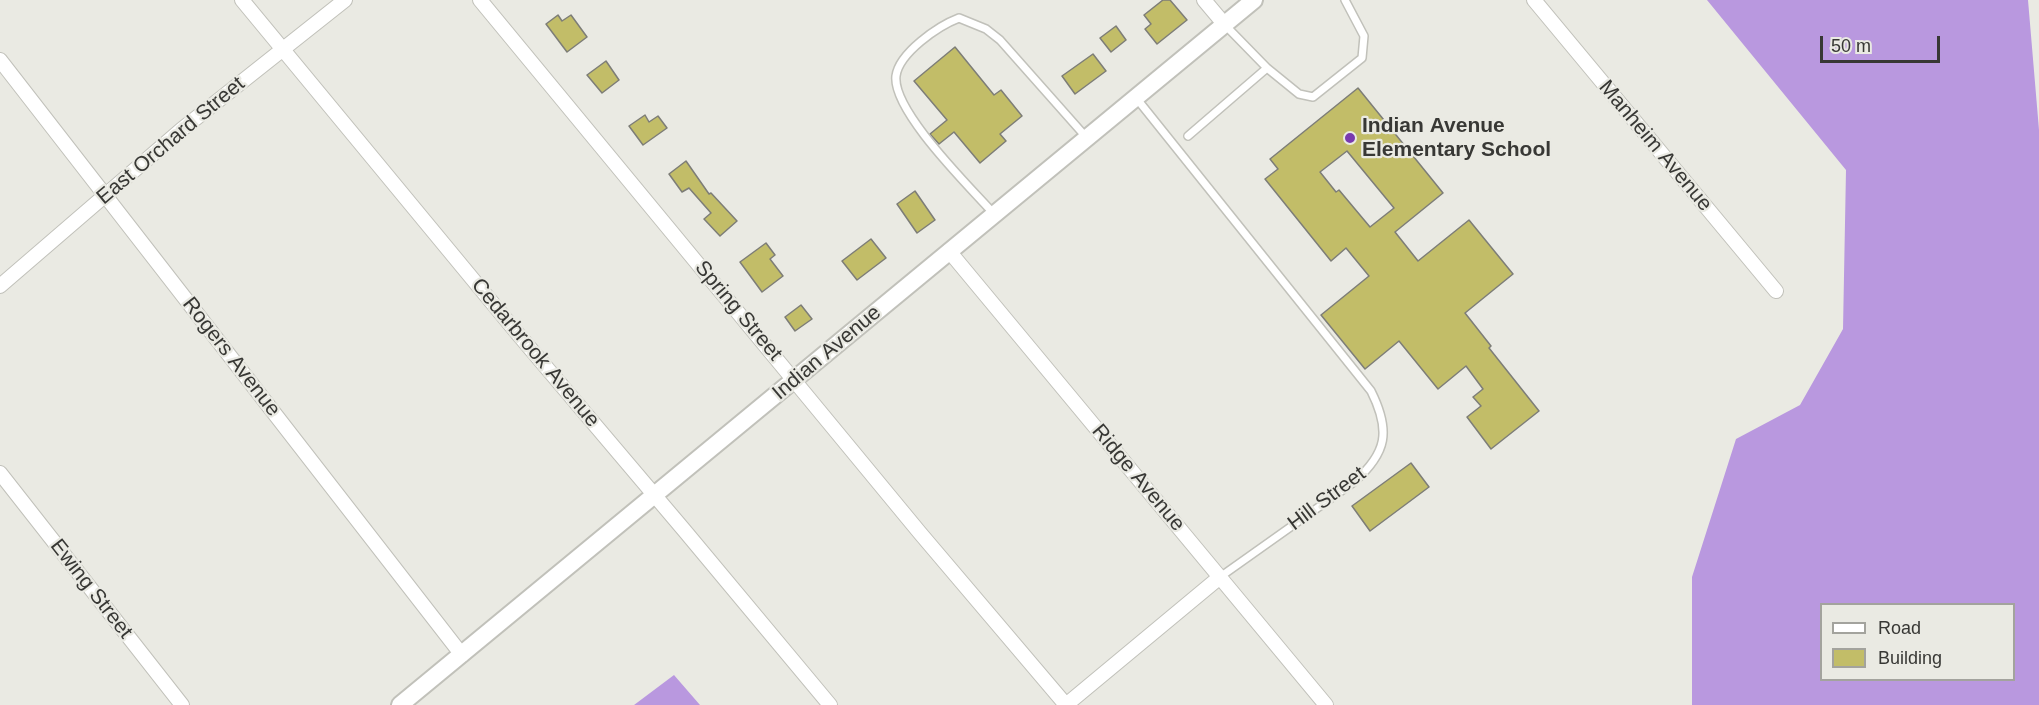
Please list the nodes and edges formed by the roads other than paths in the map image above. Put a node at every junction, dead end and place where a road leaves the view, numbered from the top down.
1 (242, 0) edge
2 (345, 0) edge
3 (480, 0) edge
4 (1204, 0) edge
5 (1254, 0) edge
6 (1346, 0) edge
7 (1534, 0) edge
8 (1225, 25) junction
9 (283, 50) junction
10 (0, 60) edge
11 (1267, 68) junction
12 (1136, 97) junction
13 (1188, 136) dead end
14 (1086, 137) junction
15 (105, 195) junction
16 (994, 214) junction
17 (949, 251) junction
18 (0, 286) edge
19 (1776, 291) dead end
20 (794, 380) junction
21 (0, 472) edge
22 (655, 496) junction
23 (1220, 577) junction
24 (462, 655) junction
25 (182, 705) edge
26 (400, 705) edge
27 (830, 705) edge
28 (1066, 705) edge
29 (1326, 705) edge

1 - 9 street, Cedarbrook Avenue
2 - 9 street, East Orchard Street
3 - 20 street, Spring Street
4 - 8 street
5 - 8 street, Indian Avenue
6 - 11 lane
7 - 19 street, Manheim Avenue
8 - 11 lane
8 - 12 street, Indian Avenue
9 - 15 street, East Orchard Street
9 - 22 street, Cedarbrook Avenue
10 - 15 street, Rogers Avenue
11 - 13 lane
12 - 14 street, Indian Avenue
12 - 23 lane, Hill Street
14 - 16 street, Indian Avenue
14 - 16 lane
15 - 18 street, East Orchard Street
15 - 24 street, Rogers Avenue
16 - 17 street, Indian Avenue
17 - 20 street, Indian Avenue
17 - 23 street, Ridge Avenue
20 - 22 street, Indian Avenue
20 - 28 street, Spring Street
21 - 25 street, Ewing Street
22 - 24 street, Indian Avenue
22 - 27 street, Cedarbrook Avenue
23 - 28 street, Hill Street
23 - 29 street, Ridge Avenue
24 - 26 street, Indian Avenue

